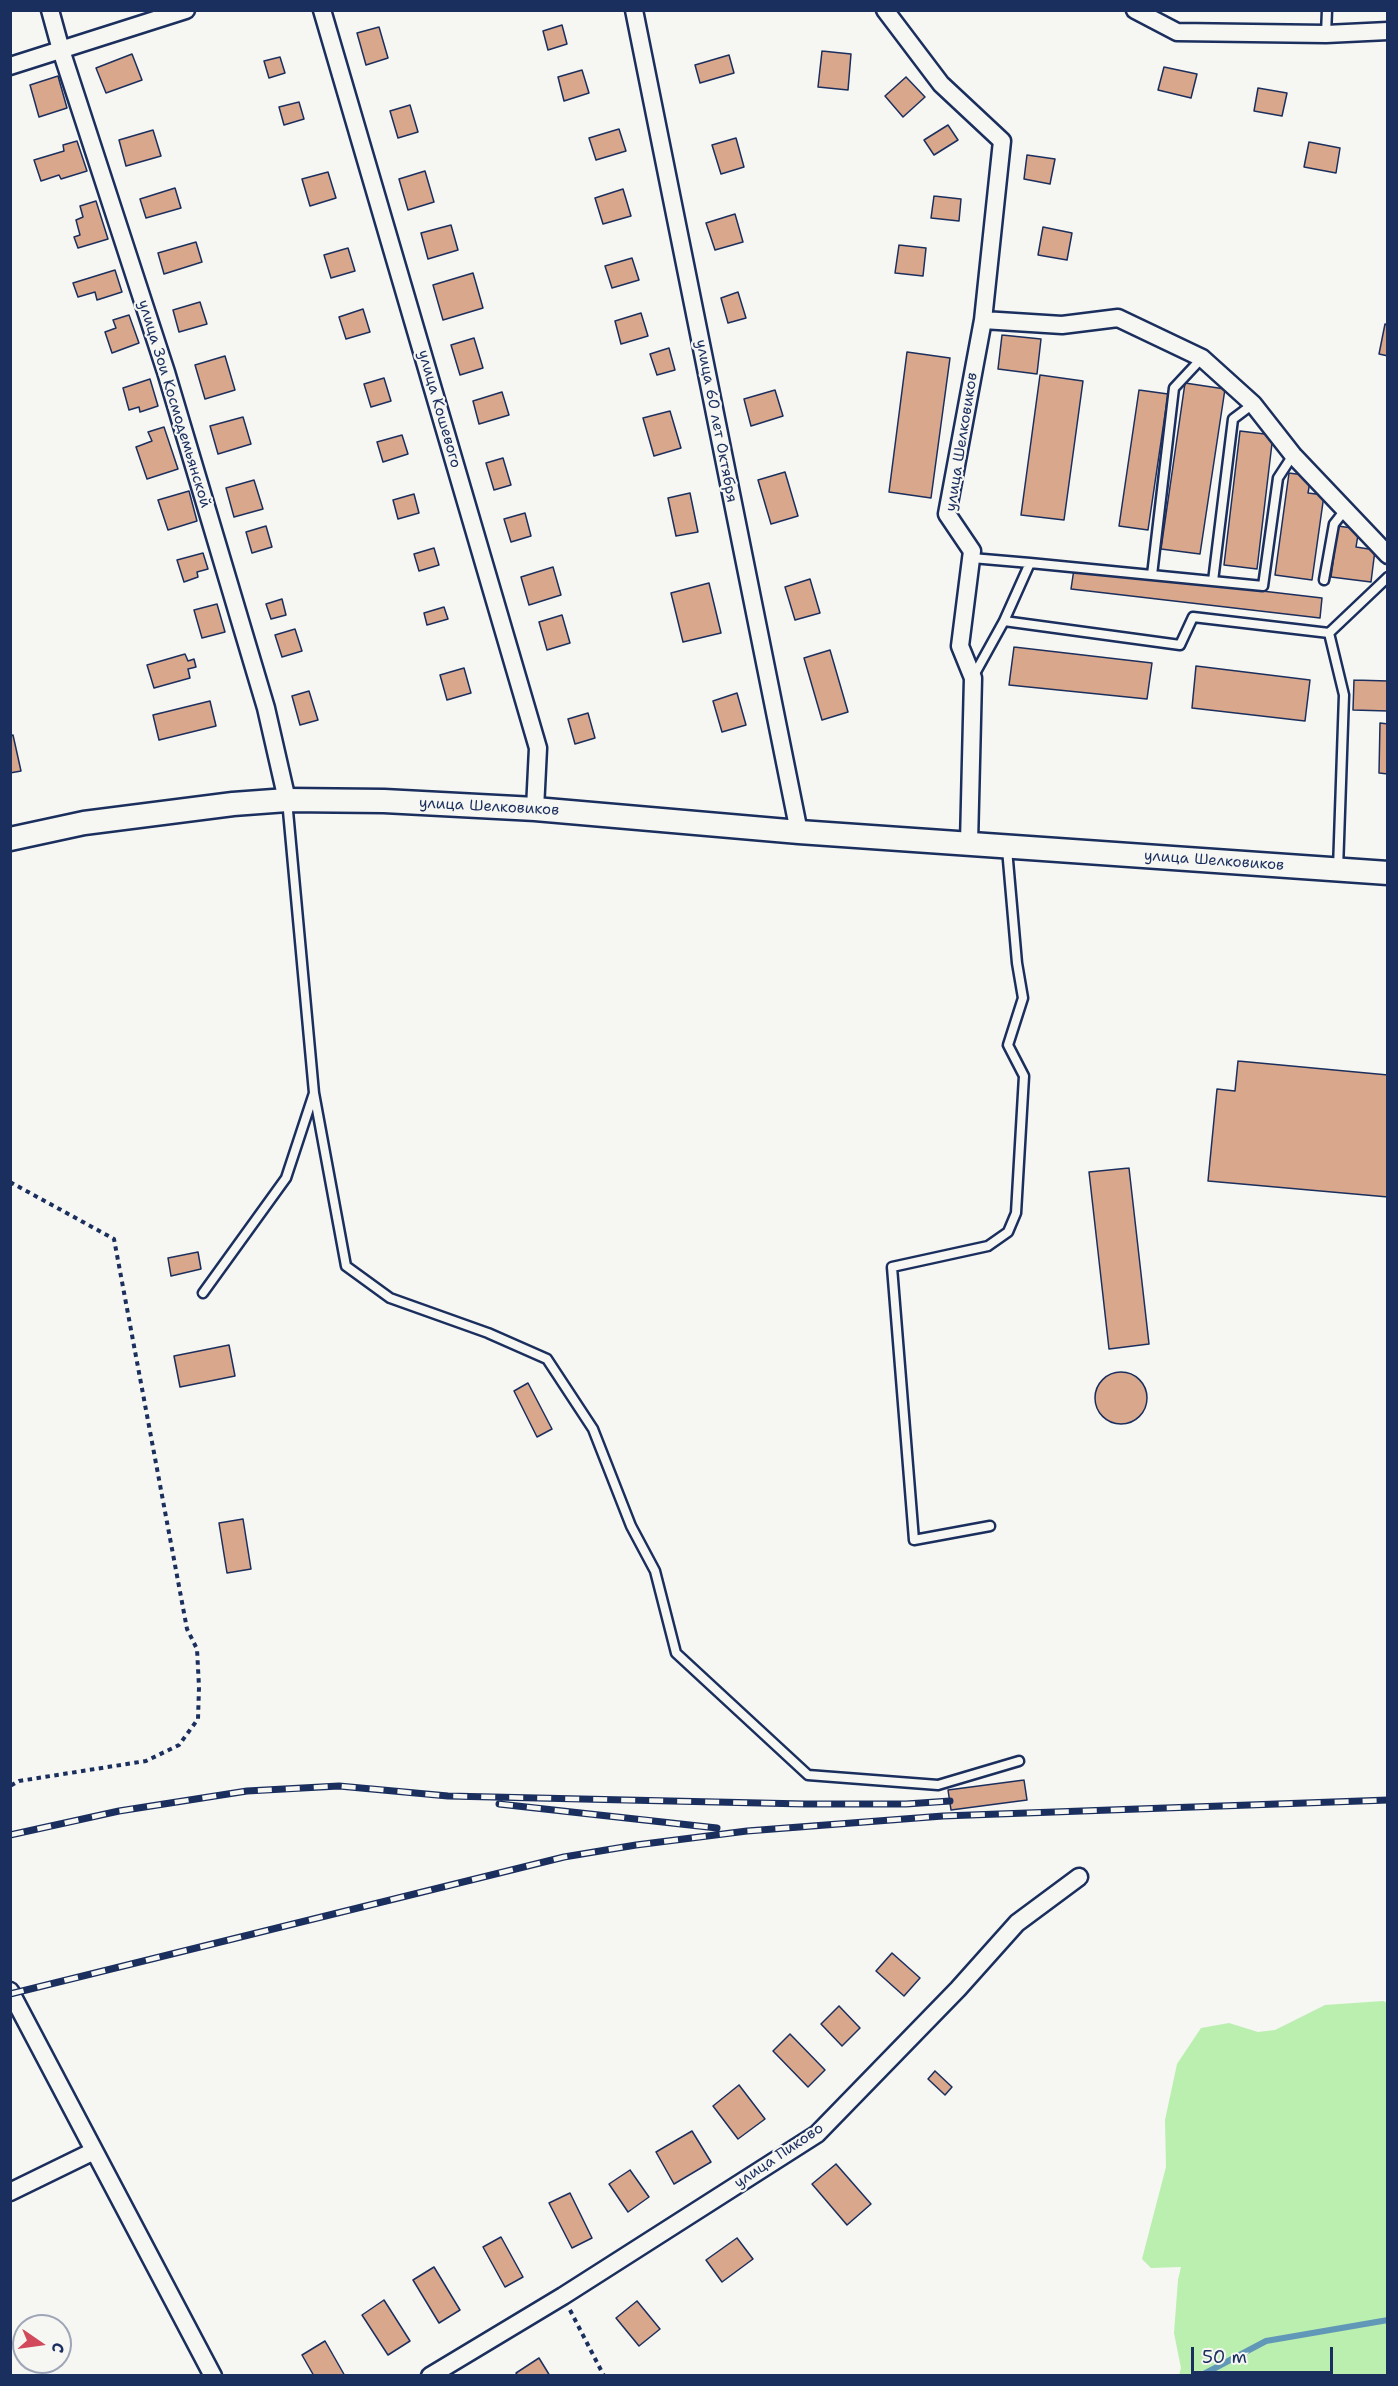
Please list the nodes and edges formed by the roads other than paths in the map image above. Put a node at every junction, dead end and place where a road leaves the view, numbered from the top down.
1 (50, 10) edge
2 (186, 10) edge
3 (322, 10) edge
4 (634, 10) edge
5 (885, 10) edge
6 (1135, 10) edge
7 (1327, 10) edge
8 (1388, 31) edge
9 (1326, 34) junction
10 (61, 50) junction
11 (10, 66) edge
12 (983, 320) junction
13 (1202, 358) junction
14 (1253, 404) junction
15 (1293, 455) junction
16 (1345, 510) junction
17 (1388, 555) edge
18 (972, 558) junction
19 (1030, 563) junction
20 (1152, 575) junction
21 (1388, 577) edge
22 (1324, 580) dead end
23 (1213, 581) junction
24 (1004, 621) junction
25 (1329, 633) junction
26 (973, 678) junction
27 (287, 800) junction
28 (535, 809) junction
29 (799, 832) junction
30 (10, 839) edge
31 (969, 843) junction
32 (1007, 846) junction
33 (1338, 869) junction
34 (1388, 873) edge
35 (314, 1093) junction
36 (203, 1293) dead end
37 (990, 1526) dead end
38 (1019, 1761) dead end
39 (1079, 1877) dead end
40 (10, 1991) edge
41 (94, 2151) junction
42 (10, 2192) edge
43 (213, 2376) edge
44 (430, 2376) edge

1 - 10 street, улица Зои Космодемьянской
2 - 10 street
3 - 28 street, улица Кошевого
4 - 29 street, улица 60 лет Октября
5 - 12 street, улица Шелковиков
6 - 9 street
7 - 9 lane
8 - 9 street
10 - 11 street
10 - 27 street, улица Зои Космодемьянской
12 - 13 street
12 - 18 street, улица Шелковиков
13 - 14 street
13 - 20 lane
14 - 15 street
14 - 23 lane
15 - 16 street
15 - 23 lane
16 - 17 street
16 - 22 lane
18 - 19 lane
18 - 26 street
19 - 20 lane
19 - 24 lane
20 - 23 lane
21 - 25 lane
24 - 25 lane
24 - 26 lane
25 - 33 lane
26 - 31 street
27 - 28 street, улица Шелковиков
27 - 30 street, улица Шелковиков
27 - 35 lane
28 - 29 street, улица Шелковиков
29 - 31 street, улица Шелковиков
31 - 32 street, улица Шелковиков
32 - 33 street, улица Шелковиков
32 - 37 lane
33 - 34 street, улица Шелковиков
35 - 36 lane
35 - 38 lane
39 - 44 street, улица Пиково
40 - 41 street
41 - 42 street
41 - 43 street

